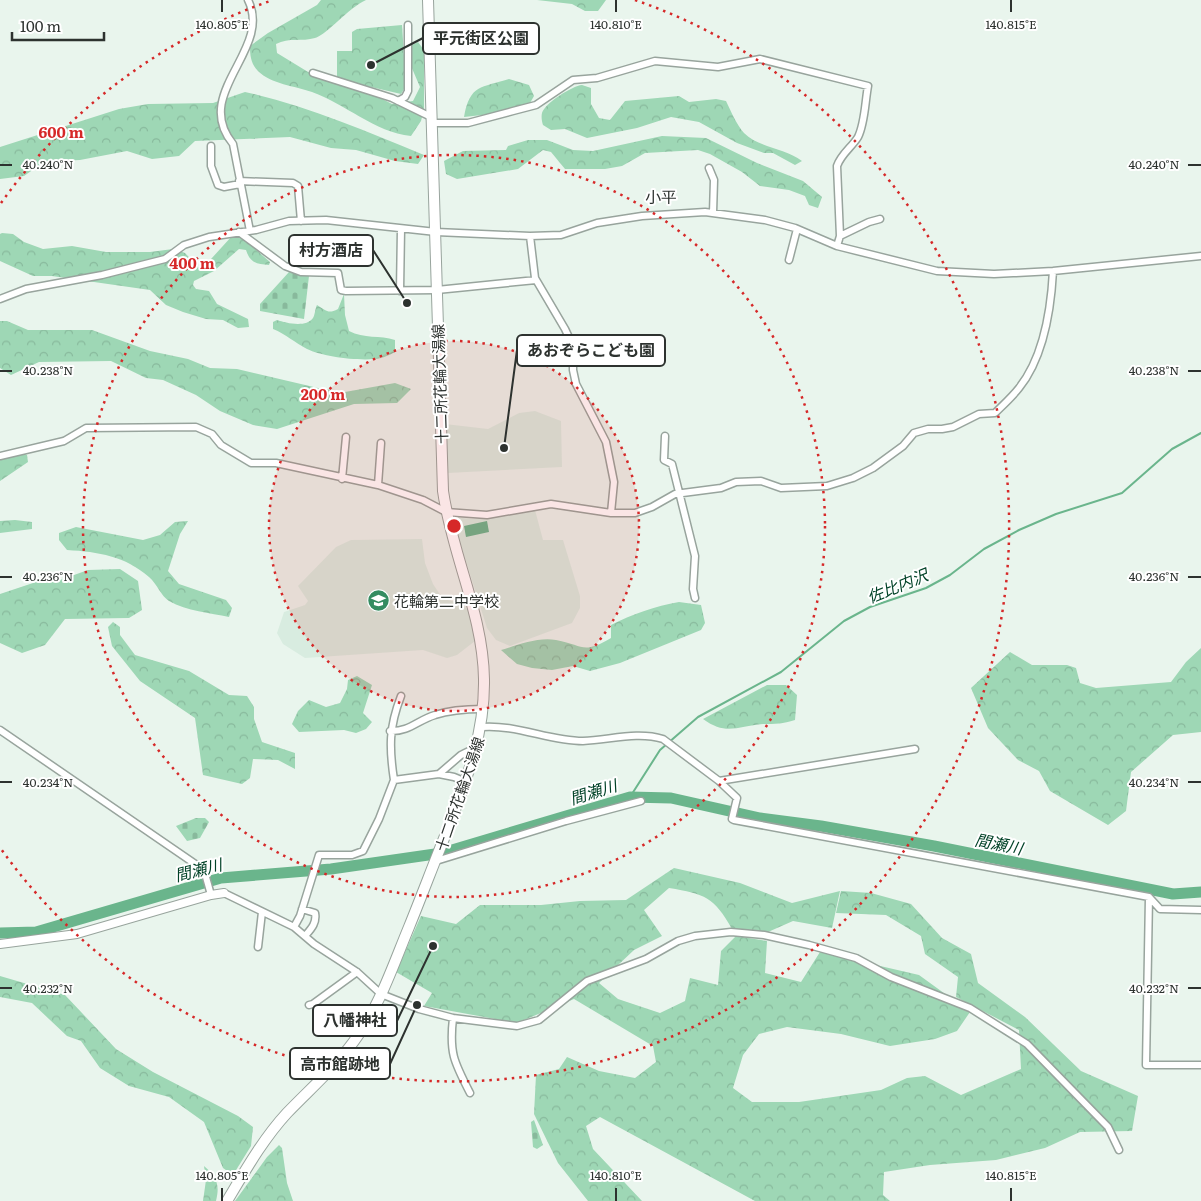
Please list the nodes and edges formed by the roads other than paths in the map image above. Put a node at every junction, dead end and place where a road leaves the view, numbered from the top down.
1 (248, 0) edge
2 (428, 0) edge
3 (408, 25) dead end
4 (313, 73) dead end
5 (398, 101) junction
6 (431, 120) junction
7 (211, 146) dead end
8 (709, 168) dead end
9 (240, 182) junction
10 (713, 213) junction
11 (880, 219) dead end
12 (301, 221) junction
13 (401, 229) junction
14 (797, 229) junction
15 (250, 231) junction
16 (239, 232) junction
17 (436, 232) junction
18 (530, 236) junction
19 (840, 236) junction
20 (837, 246) junction
21 (1201, 256) edge
22 (789, 260) dead end
23 (1052, 271) junction
24 (536, 280) junction
25 (437, 290) junction
26 (400, 291) junction
27 (0, 299) edge
28 (665, 436) dead end
29 (346, 437) dead end
30 (381, 443) dead end
31 (0, 456) edge
32 (342, 479) junction
33 (378, 485) junction
34 (679, 493) junction
35 (446, 512) junction
36 (611, 513) junction
37 (695, 598) dead end
38 (402, 696) dead end
39 (483, 709) junction
40 (481, 727) junction
41 (0, 730) edge
42 (390, 731) junction
43 (476, 748) junction
44 (914, 750) dead end
45 (439, 774) junction
46 (394, 780) junction
47 (719, 781) junction
48 (466, 782) junction
49 (641, 801) dead end
50 (437, 860) junction
51 (210, 892) junction
52 (224, 893) joint
53 (1149, 896) junction
54 (302, 909) junction
55 (1201, 910) edge
56 (262, 912) junction
57 (294, 927) junction
58 (305, 936) junction
59 (0, 944) edge
60 (258, 947) dead end
61 (357, 972) junction
62 (381, 994) junction
63 (309, 1005) dead end
64 (453, 1018) junction
65 (1201, 1065) edge
66 (470, 1092) dead end
67 (1120, 1150) dead end
68 (227, 1201) edge

1 - 9 street
2 - 6 main road, 十二所花輪大湯線
3 - 5 street
4 - 5 street
5 - 6 street
6 - 17 main road, 十二所花輪大湯線
6 - 19 street
7 - 9 street
8 - 10 street
9 - 12 street
9 - 15 street
10 - 14 street
10 - 18 street
11 - 19 street
12 - 13 street
12 - 15 street
13 - 17 street
13 - 26 street
14 - 20 street
14 - 22 street
15 - 16 street
16 - 26 street
16 - 27 street
17 - 18 street
17 - 25 main road, 十二所花輪大湯線
18 - 24 street
19 - 20 street
20 - 23 street
21 - 23 street
23 - 34 street
24 - 25 street
24 - 36 street
25 - 26 street
25 - 35 main road, 十二所花輪大湯線
28 - 34 street
29 - 32 street
30 - 33 street
31 - 32 street
32 - 33 street
33 - 35 street
34 - 36 street
34 - 37 street
35 - 36 street
35 - 39 main road, 十二所花輪大湯線
38 - 42 street
39 - 40 main road, 十二所花輪大湯線
39 - 42 street
40 - 43 main road, 十二所花輪大湯線
40 - 47 street
41 - 51 street
42 - 46 street
43 - 45 street
43 - 48 main road, 十二所花輪大湯線
44 - 47 street
45 - 46 street
45 - 48 street
46 - 54 street
47 - 53 street
48 - 50 main road, 十二所花輪大湯線
49 - 50 street
50 - 62 main road, 十二所花輪大湯線
51 - 52 street
51 - 59 street
52 - 56 street
53 - 55 street
53 - 65 street
54 - 57 street
54 - 58 street
56 - 57 street
56 - 60 street
57 - 58 street
58 - 61 street
61 - 62 street
61 - 63 street
62 - 64 street
62 - 68 main road, 十二所花輪大湯線
64 - 66 street
64 - 67 street

